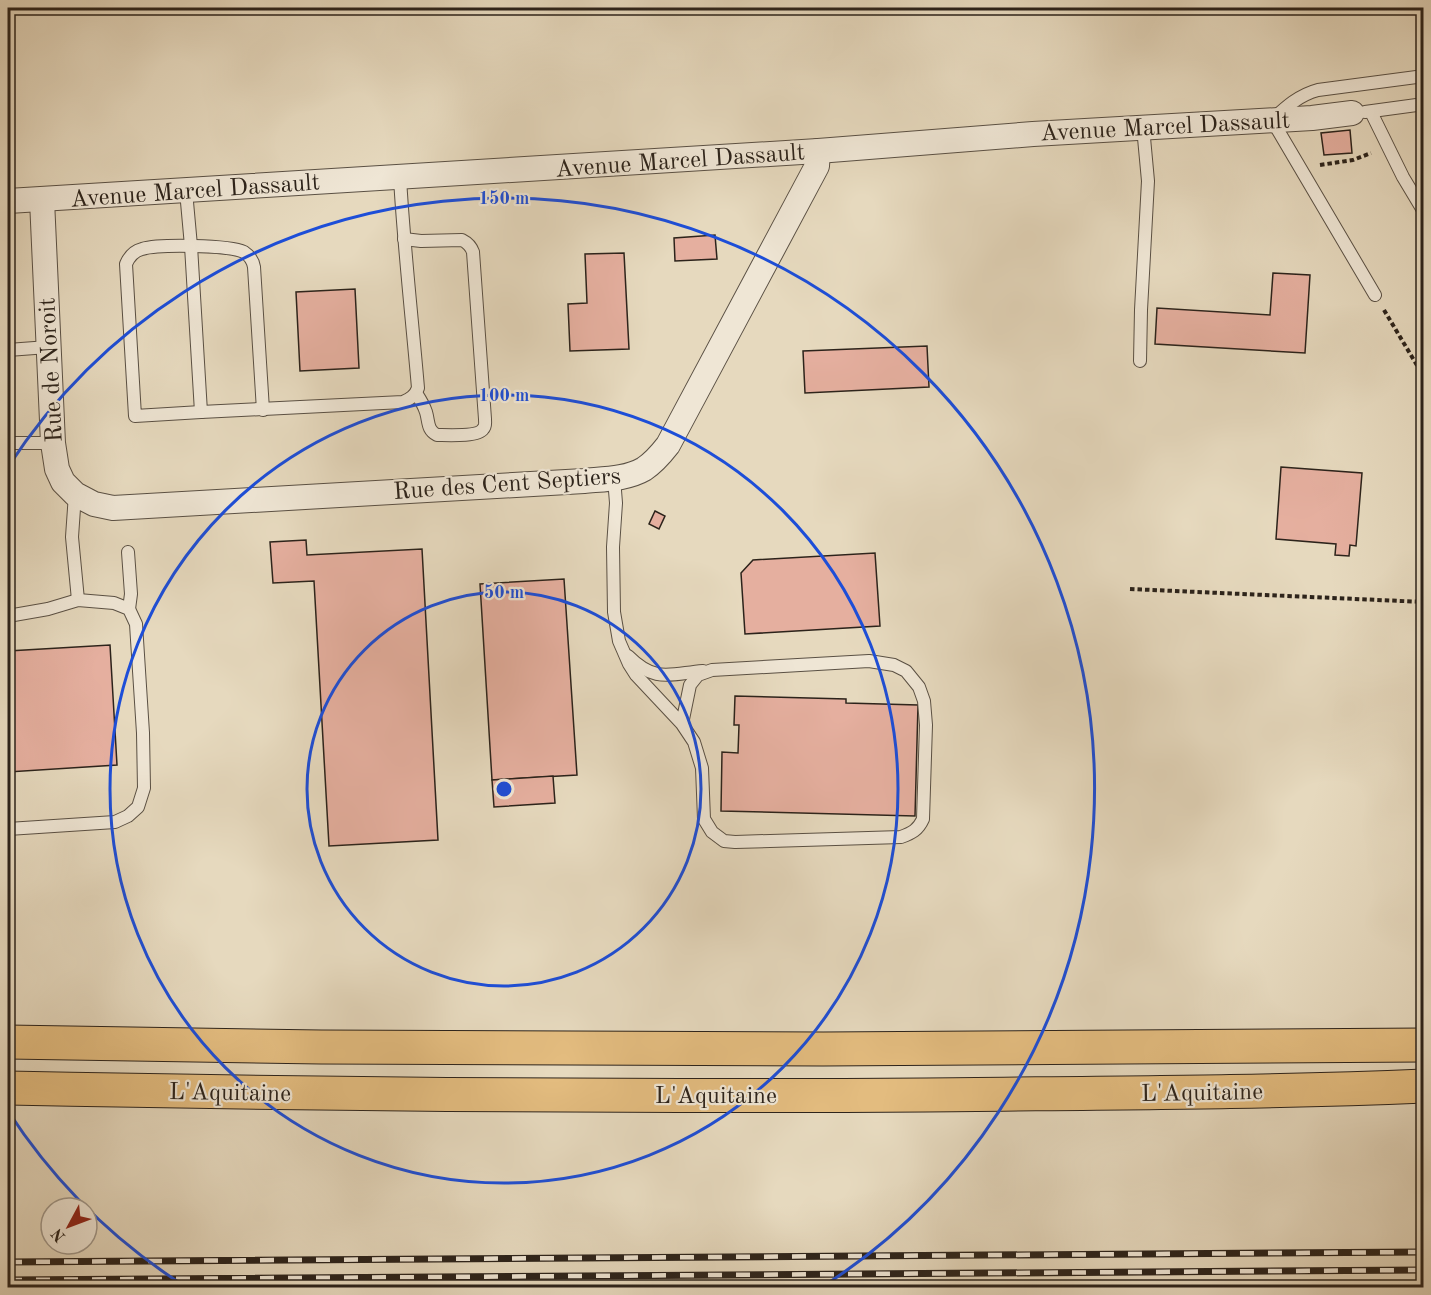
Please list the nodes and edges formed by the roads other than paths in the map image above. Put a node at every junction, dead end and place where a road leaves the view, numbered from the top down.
1 (1424, 76) edge
2 (1424, 104) edge
3 (1362, 112) junction
4 (1272, 120) junction
5 (1143, 127) junction
6 (818, 151) junction
7 (399, 178) junction
8 (186, 191) junction
9 (42, 200) junction
10 (8, 201) edge
11 (1424, 212) edge
12 (404, 239) junction
13 (191, 246) junction
14 (1375, 295) road end
15 (48, 347) junction
16 (8, 350) edge
17 (1140, 361) dead end
18 (416, 393) junction
19 (263, 410) junction
20 (201, 412) junction
21 (8, 443) edge
22 (53, 443) junction
23 (614, 478) junction
24 (75, 494) junction
25 (128, 552) dead end
26 (78, 600) junction
27 (129, 609) junction
28 (8, 616) edge
29 (623, 651) junction
30 (712, 670) junction
31 (682, 724) junction
32 (8, 829) edge
33 (8, 1042) edge
34 (1424, 1045) edge
35 (1424, 1086) edge
36 (8, 1088) edge

1 - 4 lane
2 - 3 lane
3 - 4 street, Avenue Marcel Dassault
3 - 11 lane
4 - 5 street, Avenue Marcel Dassault
4 - 14 lane
5 - 6 street, Avenue Marcel Dassault
5 - 17 lane
6 - 7 street, Avenue Marcel Dassault
6 - 23 street, Rue des Cent Septiers
7 - 8 street, Avenue Marcel Dassault
7 - 12 lane
8 - 9 street, Avenue Marcel Dassault
8 - 13 lane
9 - 10 street, Avenue Marcel Dassault
9 - 15 street, Rue de Noroit
12 - 18 lane
12 - 18 lane
13 - 19 lane
13 - 20 lane
13 - 20 lane
15 - 16 lane
15 - 22 street, Rue de Noroit
18 - 19 lane
19 - 20 lane
21 - 22 lane
22 - 24 street, Rue de Noroit
23 - 24 street, Rue des Cent Septiers
23 - 29 lane
24 - 26 lane
25 - 27 lane
26 - 27 lane
26 - 28 lane
27 - 32 lane
29 - 30 lane
29 - 31 lane
30 - 31 lane
30 - 31 lane
33 - 34 highway, L'Aquitaine
35 - 36 highway, L'Aquitaine

